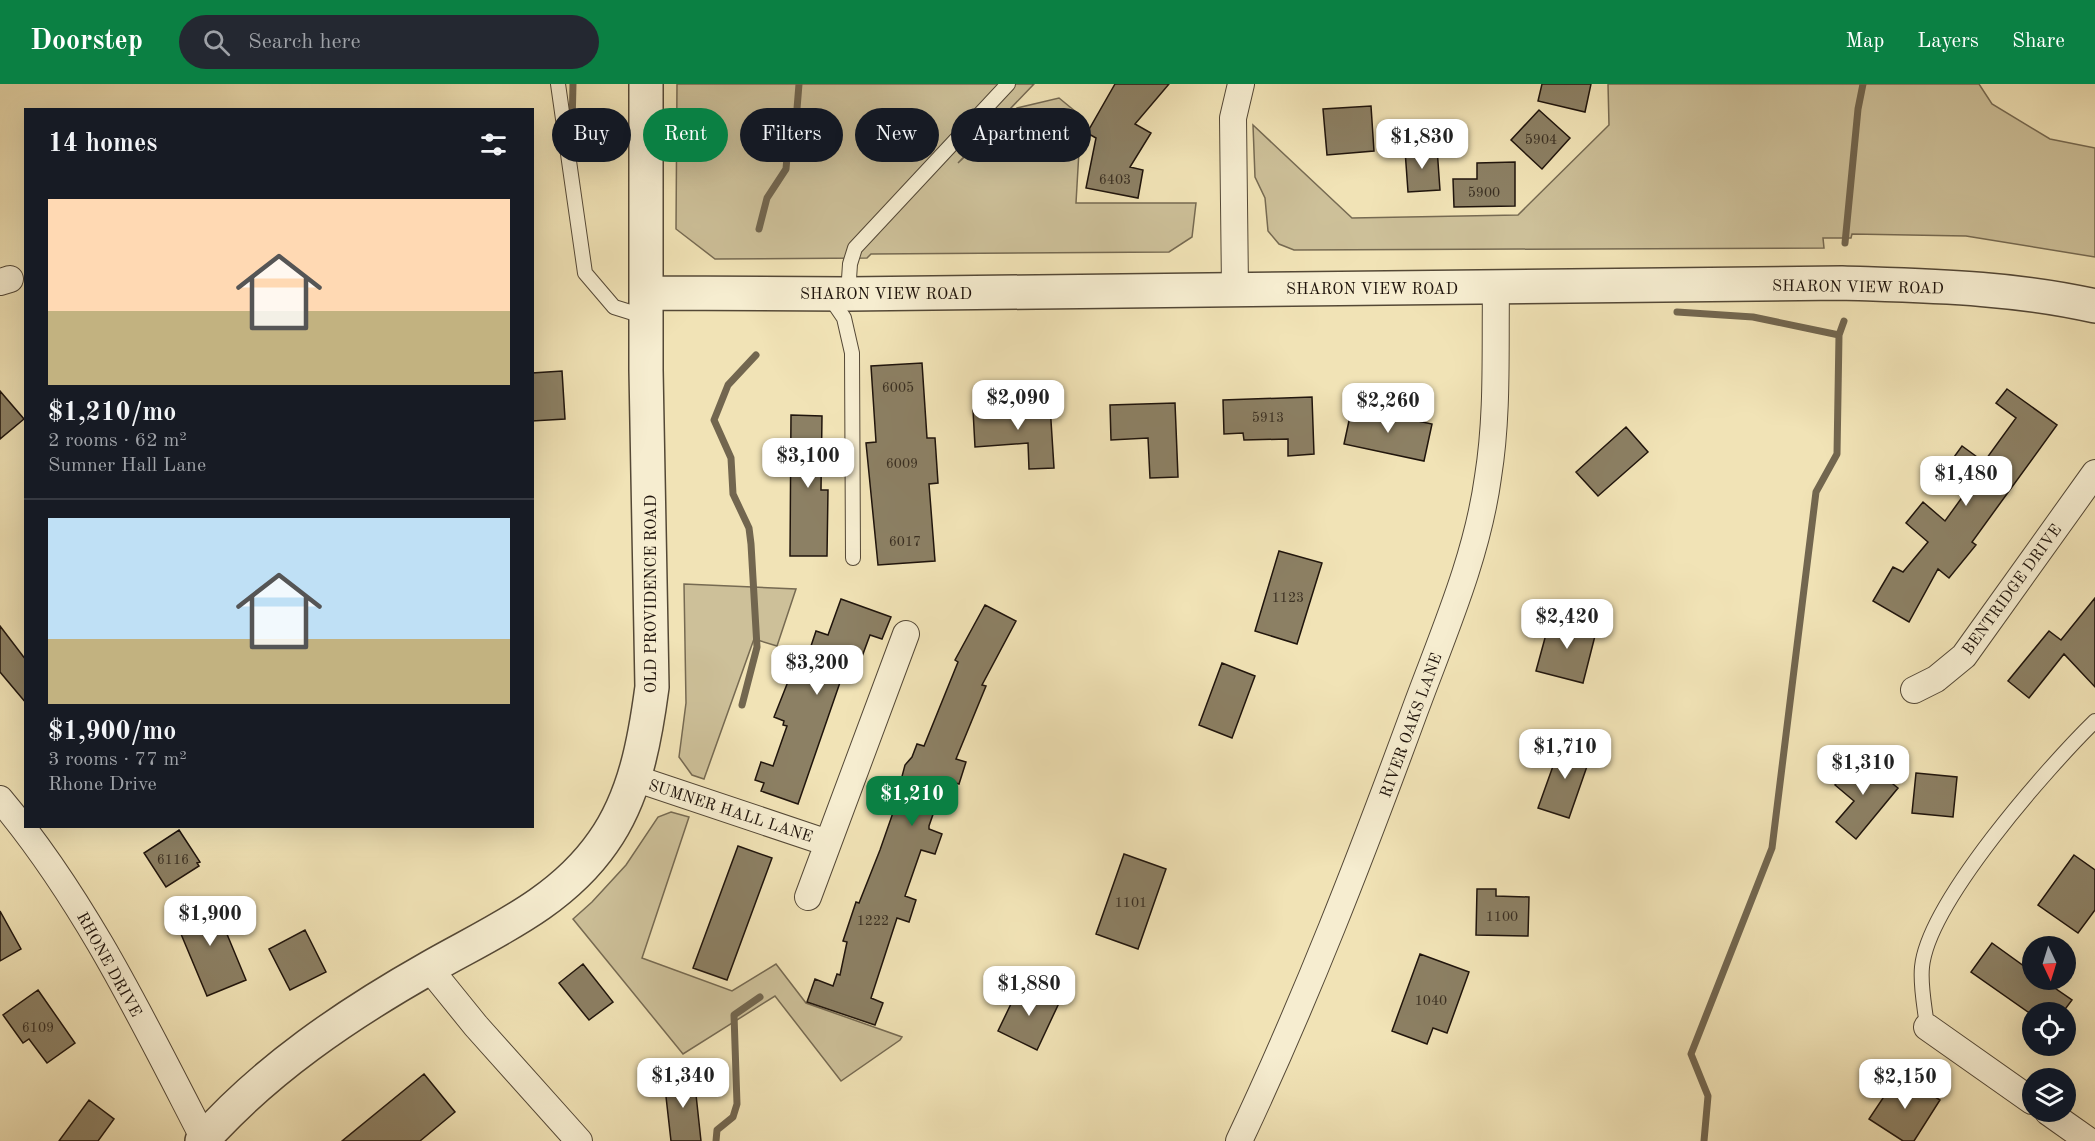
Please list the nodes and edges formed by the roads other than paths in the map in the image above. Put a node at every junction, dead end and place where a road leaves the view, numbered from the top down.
1 (558, 84) edge
2 (646, 84) edge
3 (1008, 84) edge
4 (1241, 84) edge
5 (1235, 288) junction
6 (1496, 288) junction
7 (838, 294) junction
8 (648, 306) junction
9 (2095, 306) edge
10 (2095, 473) edge
11 (853, 558) dead end
12 (906, 634) dead end
13 (1914, 690) dead end
14 (2095, 721) edge
15 (634, 778) junction
16 (0, 799) edge
17 (24, 827) edge
18 (25, 828) edge
19 (828, 843) junction
20 (807, 897) dead end
21 (429, 968) junction
22 (1927, 1027) joint
23 (2022, 1094) edge
24 (2062, 1122) edge
25 (203, 1140) edge
26 (579, 1141) edge
27 (1239, 1141) edge
28 (2089, 1141) edge

1 - 8 lane
2 - 8 street, OLD PROVIDENCE ROAD
3 - 7 lane
4 - 5 street
5 - 6 street, SHARON VIEW ROAD
5 - 7 street, SHARON VIEW ROAD
6 - 9 street, SHARON VIEW ROAD
6 - 27 street, RIVER OAKS LANE
7 - 8 street, SHARON VIEW ROAD
7 - 11 lane
8 - 15 street, OLD PROVIDENCE ROAD
10 - 13 street, BENTRIDGE DRIVE
12 - 19 street, SUMNER HALL LANE
14 - 22 lane
15 - 19 street, SUMNER HALL LANE
15 - 21 street, OLD PROVIDENCE ROAD
16 - 17 street, RHONE DRIVE
18 - 25 street, RHONE DRIVE
19 - 20 street, SUMNER HALL LANE
21 - 25 street, OLD PROVIDENCE ROAD
21 - 26 street
22 - 23 street
24 - 28 street

